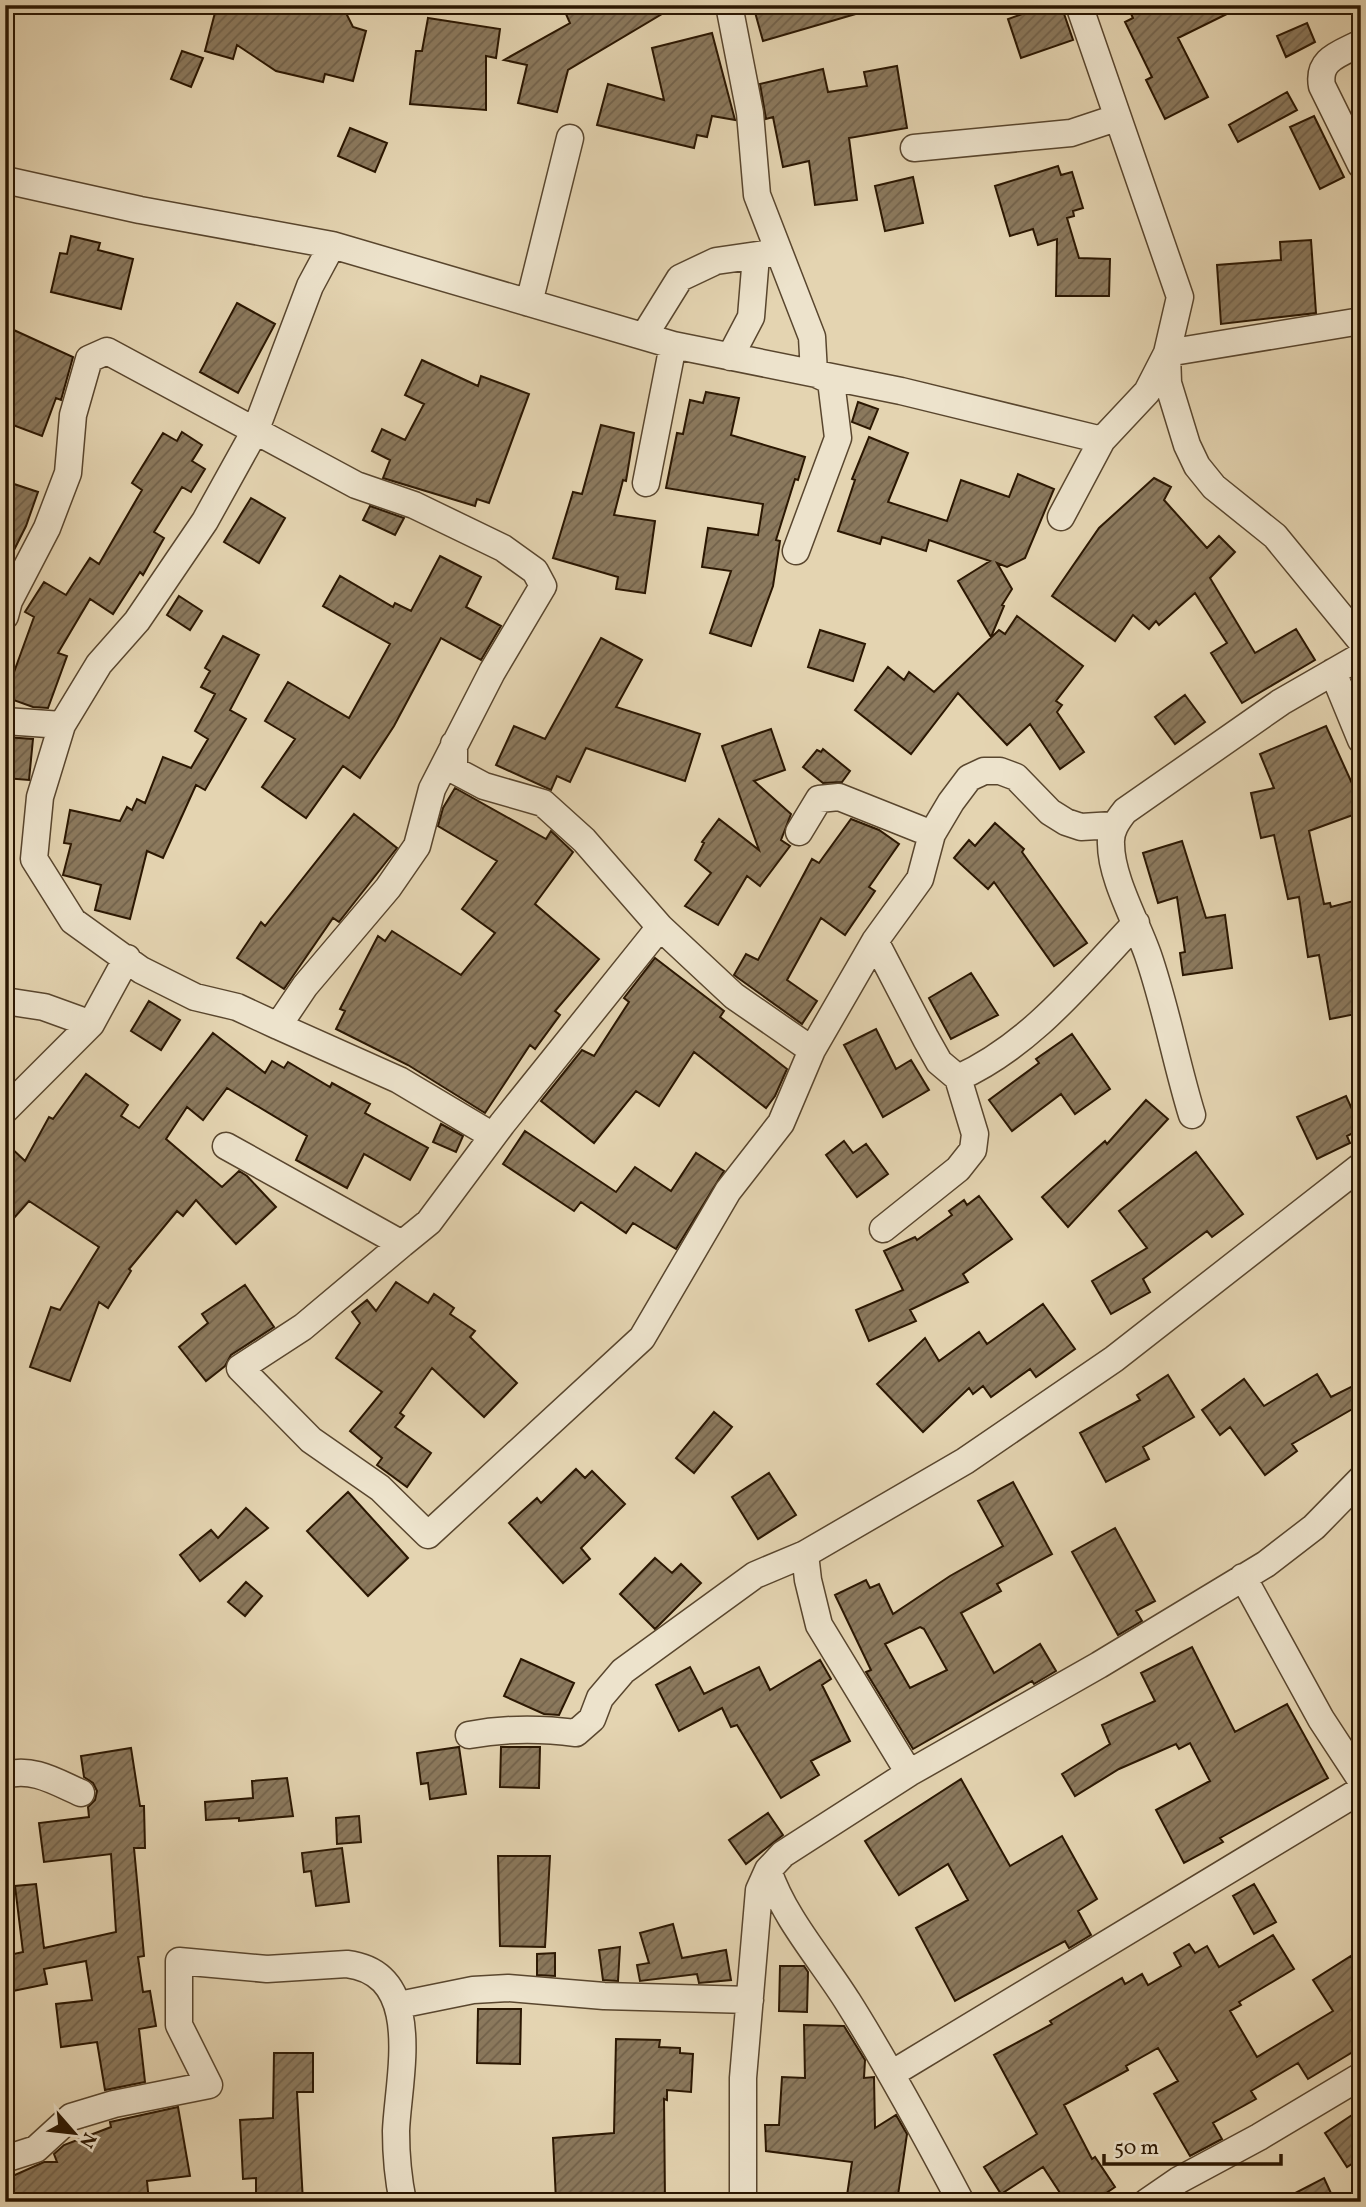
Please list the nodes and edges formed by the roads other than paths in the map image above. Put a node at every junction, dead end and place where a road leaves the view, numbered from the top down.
1 (729, 5) edge
2 (1079, 5) edge
3 (1361, 43) edge
4 (1116, 118) junction
5 (570, 138) dead end
6 (914, 148) dead end
7 (1361, 165) edge
8 (5, 180) edge
9 (332, 245) junction
10 (768, 254) junction
11 (529, 303) junction
12 (1361, 321) edge
13 (644, 336) junction
14 (673, 345) junction
15 (1167, 354) junction
16 (730, 357) junction
17 (814, 373) junction
18 (256, 429) junction
19 (1102, 440) junction
20 (646, 484) dead end
21 (1061, 517) dead end
22 (796, 551) dead end
23 (5, 617) edge
24 (1361, 641) edge
25 (1361, 656) edge
26 (1333, 672) junction
27 (5, 721) edge
28 (62, 725) junction
29 (1361, 740) edge
30 (454, 744) junction
31 (1114, 825) junction
32 (799, 832) dead end
33 (932, 834) junction
34 (1136, 923) junction
35 (660, 927) junction
36 (875, 940) junction
37 (127, 958) junction
38 (5, 1001) edge
39 (91, 1024) junction
40 (278, 1026) junction
41 (812, 1049) junction
42 (958, 1078) junction
43 (5, 1110) edge
44 (1192, 1115) dead end
45 (493, 1136) junction
46 (226, 1146) dead end
47 (1361, 1166) edge
48 (883, 1229) dead end
49 (402, 1244) junction
50 (1361, 1479) edge
51 (805, 1554) junction
52 (1243, 1577) junction
53 (469, 1735) dead end
54 (909, 1773) junction
55 (5, 1775) edge
56 (1361, 1780) edge
57 (1361, 1790) edge
58 (81, 1793) dead end
59 (768, 1870) junction
60 (750, 2000) junction
61 (399, 2005) junction
62 (893, 2073) junction
63 (1361, 2076) edge
64 (5, 2159) edge
65 (403, 2202) edge
66 (743, 2202) edge
67 (961, 2202) edge
68 (1147, 2202) edge

1 - 10 street
2 - 4 street
3 - 7 street
4 - 6 street
4 - 15 street
5 - 11 street
8 - 9 street
9 - 11 street
9 - 18 street
10 - 13 street
10 - 16 street
10 - 17 street
11 - 13 street
12 - 15 street
13 - 14 street
14 - 16 street
14 - 20 street
15 - 19 street
15 - 24 street
16 - 17 street
17 - 19 street
17 - 22 street
18 - 23 street
18 - 28 street
18 - 30 street
19 - 21 street
25 - 26 street
26 - 29 street
26 - 31 street
27 - 28 street
28 - 37 street
30 - 35 street
30 - 40 street
31 - 33 street
31 - 34 street
32 - 33 street
33 - 36 street
34 - 42 street
34 - 44 street
35 - 41 street
35 - 45 street
36 - 41 street
36 - 42 street
37 - 39 street
37 - 40 street
38 - 39 street
39 - 43 street
40 - 45 street
41 - 49 street
42 - 48 street
45 - 49 street
46 - 49 street
47 - 51 street
50 - 52 street
51 - 53 street
51 - 54 street
52 - 54 street
52 - 56 street
54 - 59 street
55 - 58 street
57 - 62 street
59 - 60 street
59 - 62 street
60 - 61 street
60 - 66 street
61 - 64 street
61 - 65 street
62 - 67 street
63 - 68 street

